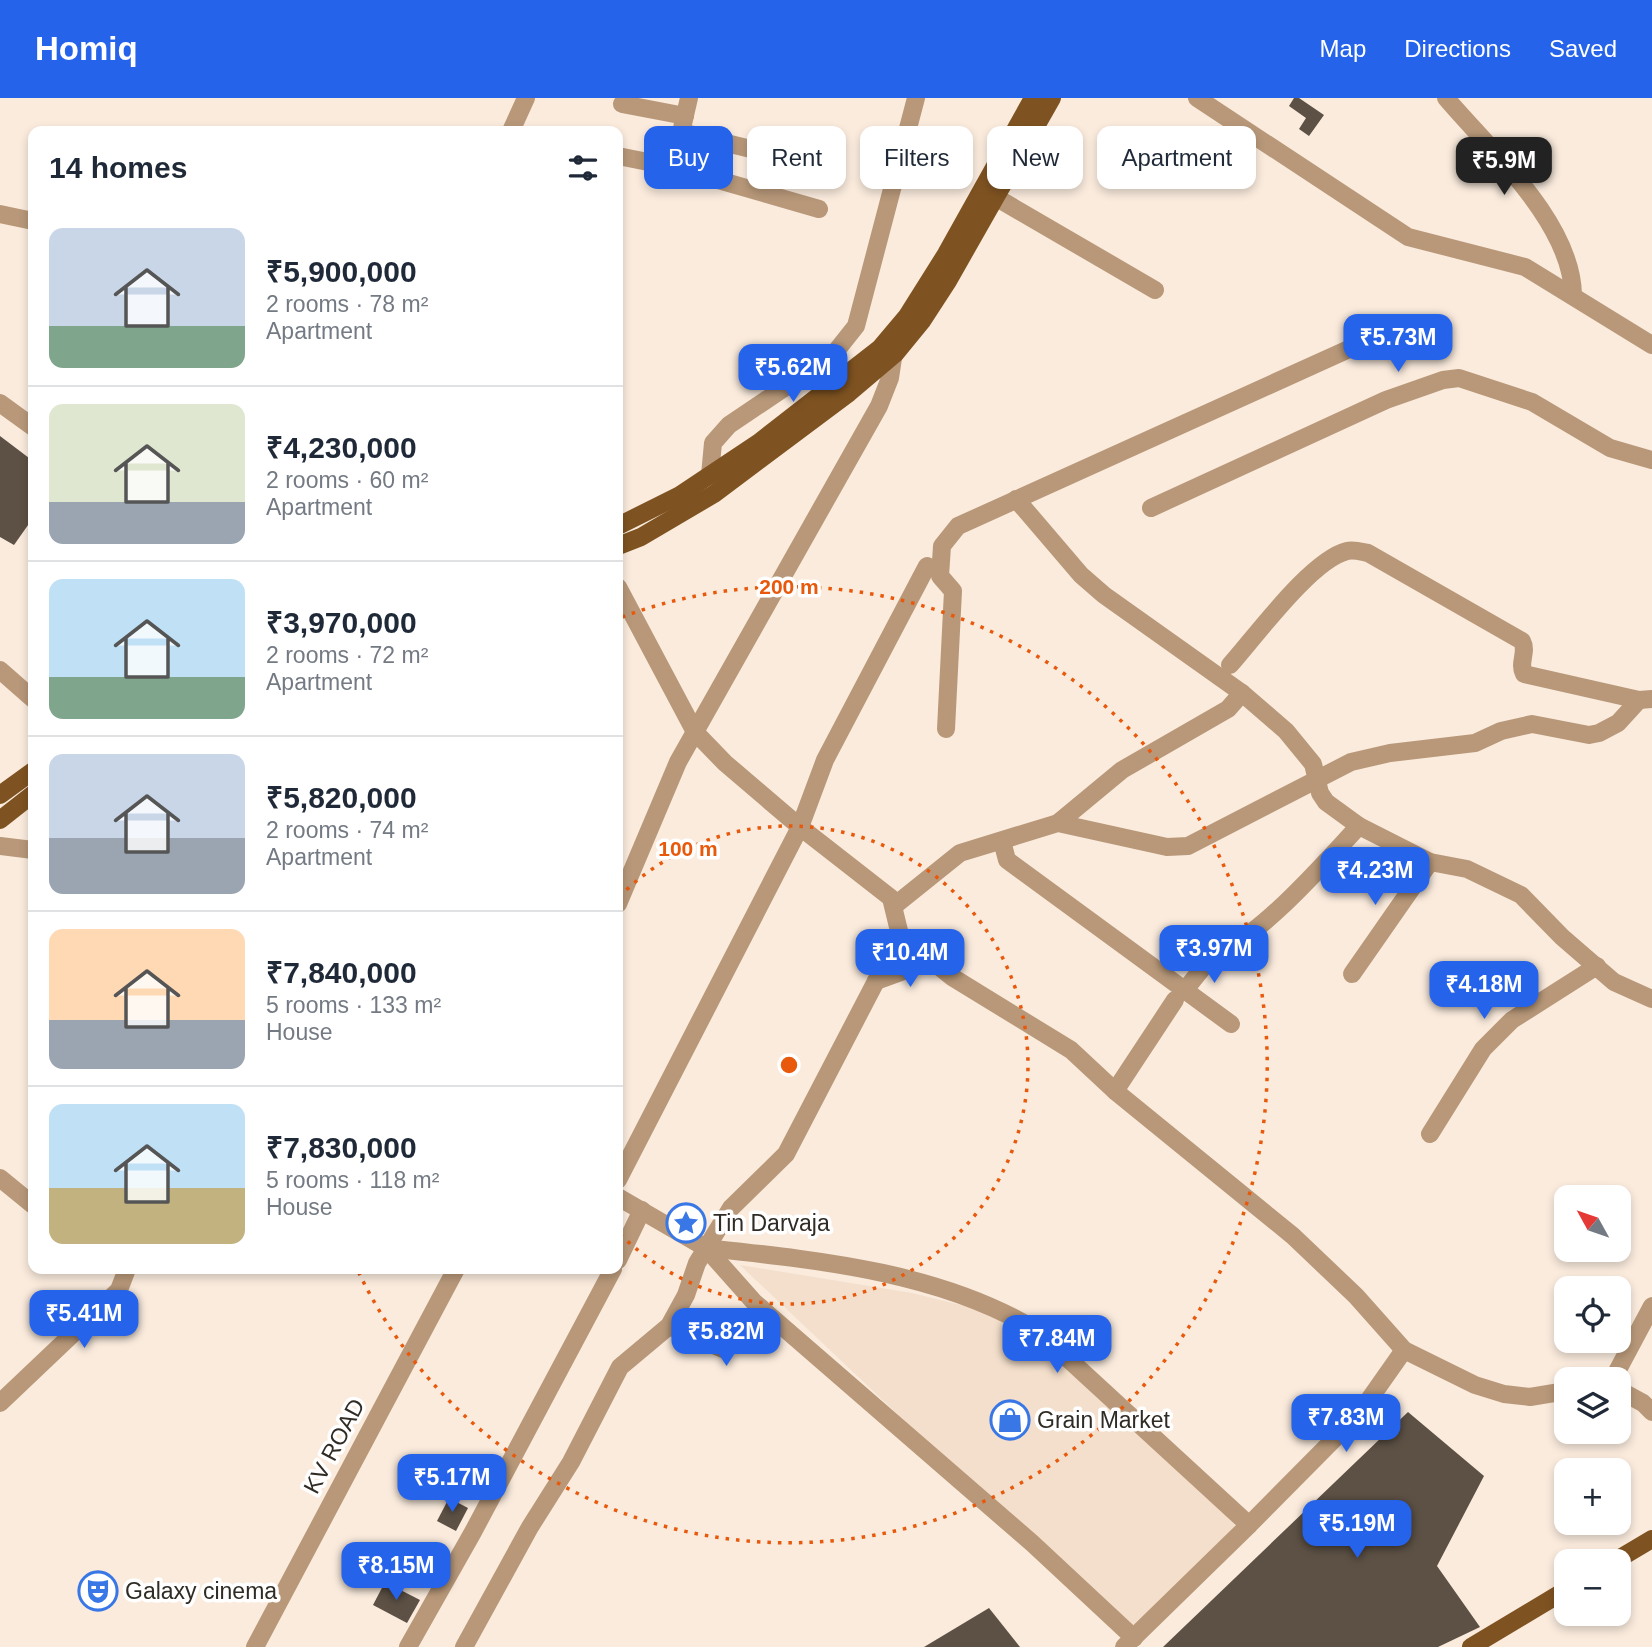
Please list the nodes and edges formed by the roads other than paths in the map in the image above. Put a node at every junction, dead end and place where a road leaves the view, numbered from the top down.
1 (526, 98) edge
2 (689, 98) edge
3 (916, 98) edge
4 (1034, 98) edge
5 (1052, 98) edge
6 (1197, 98) edge
7 (1446, 98) edge
8 (622, 104) dead end
9 (683, 124) junction
10 (513, 126) edge
11 (747, 147) edge
12 (623, 157) edge
13 (644, 161) edge
14 (733, 184) edge
15 (989, 192) junction
16 (819, 209) dead end
17 (0, 214) edge
18 (28, 220) edge
19 (1156, 290) dead end
20 (1573, 295) junction
21 (895, 332) junction
22 (1438, 339) dead end
23 (1652, 345) edge
24 (895, 354) junction
25 (0, 403) edge
26 (28, 424) edge
27 (1652, 460) edge
28 (710, 475) junction
29 (1016, 499) junction
30 (1151, 508) dead end
31 (623, 524) edge
32 (623, 544) edge
33 (927, 566) dead end
34 (623, 596) edge
35 (1230, 665) dead end
36 (0, 670) edge
37 (1242, 693) junction
38 (28, 695) edge
39 (1646, 700) edge
40 (946, 729) dead end
41 (695, 732) junction
42 (28, 774) edge
43 (1318, 776) junction
44 (28, 784) edge
45 (4, 789) edge
46 (28, 797) edge
47 (0, 820) edge
48 (1058, 823) junction
49 (1359, 826) junction
50 (800, 827) junction
51 (1002, 841) junction
52 (0, 846) edge
53 (28, 849) edge
54 (1430, 862) junction
55 (623, 892) edge
56 (894, 906) junction
57 (900, 935) junction
58 (1213, 955) junction
59 (1186, 960) dead end
60 (931, 961) junction
61 (1597, 966) junction
62 (1352, 974) dead end
63 (876, 981) junction
64 (1180, 995) junction
65 (1652, 999) edge
66 (1231, 1024) dead end
67 (1115, 1090) junction
68 (1430, 1134) dead end
69 (623, 1170) edge
70 (0, 1178) edge
71 (623, 1200) edge
72 (28, 1201) edge
73 (642, 1210) junction
74 (706, 1248) junction
75 (623, 1249) edge
76 (125, 1274) edge
77 (453, 1274) edge
78 (610, 1274) edge
79 (1652, 1306) edge
80 (761, 1308) junction
81 (669, 1326) junction
82 (1404, 1350) junction
83 (1619, 1367) edge
84 (1554, 1393) edge
85 (1631, 1396) edge
86 (0, 1404) edge
87 (1652, 1412) edge
88 (1249, 1525) junction
89 (1652, 1539) edge
90 (1631, 1551) edge
91 (1554, 1597) edge
92 (1129, 1643) edge
93 (255, 1647) edge
94 (408, 1647) edge
95 (464, 1647) edge
96 (1471, 1647) edge

1 - 10 street
2 - 9 street
3 - 28 street
4 - 15 main road
5 - 15 main road
6 - 20 street
7 - 20 street
8 - 9 street
9 - 11 street
12 - 13 street
14 - 16 street
15 - 19 street
15 - 21 main road
15 - 24 main road
17 - 18 street
20 - 23 street
21 - 24 street
21 - 28 main road
22 - 29 street
24 - 32 main road
24 - 41 street
25 - 26 street
27 - 30 street
28 - 31 main road
29 - 37 street
29 - 40 street
33 - 50 street
34 - 41 street
35 - 39 street
36 - 38 street
37 - 43 street
37 - 48 street
39 - 43 street
41 - 50 street
41 - 55 street
42 - 45 main road
43 - 48 street
43 - 49 street
44 - 45 street
46 - 47 main road
48 - 51 street
49 - 54 street
49 - 58 street
50 - 56 street
50 - 69 street
51 - 56 street
51 - 64 street
52 - 53 street
54 - 61 street
54 - 62 street
56 - 57 street
57 - 60 street
57 - 63 street
58 - 59 street
58 - 64 street
60 - 63 street
60 - 67 street
61 - 65 street
61 - 68 street
63 - 74 street
64 - 66 street
64 - 67 street
67 - 82 street
70 - 72 street
71 - 73 street
73 - 74 street
73 - 75 street
74 - 80 street
74 - 81 street
74 - 88 street
76 - 86 street
77 - 93 street, KV ROAD
78 - 94 street
79 - 83 street
80 - 81 street
80 - 92 street
81 - 95 street
82 - 84 street
82 - 88 street
85 - 87 street
88 - 92 street
89 - 90 main road
91 - 96 main road

